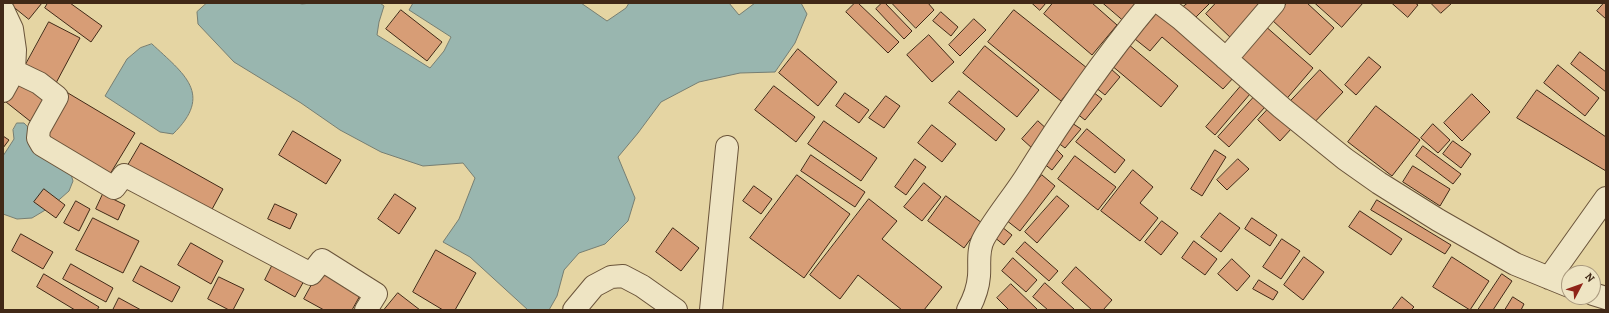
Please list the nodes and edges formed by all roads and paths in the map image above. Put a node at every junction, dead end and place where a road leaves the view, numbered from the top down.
1 (1150, 3) edge
2 (1160, 3) edge
3 (1274, 3) edge
4 (3, 10) edge
5 (1226, 59) junction
6 (14, 71) junction
7 (3, 90) edge
8 (727, 147) dead end
9 (1606, 198) edge
10 (1549, 278) junction
11 (1561, 283) edge
12 (366, 310) edge
13 (574, 310) edge
14 (676, 310) edge
15 (712, 310) edge
16 (968, 310) edge

1 - 16 street
2 - 5 street
3 - 5 street
4 - 6 street
5 - 10 street
6 - 7 street
6 - 12 street
8 - 15 street
9 - 10 street
10 - 11 street
13 - 14 street

